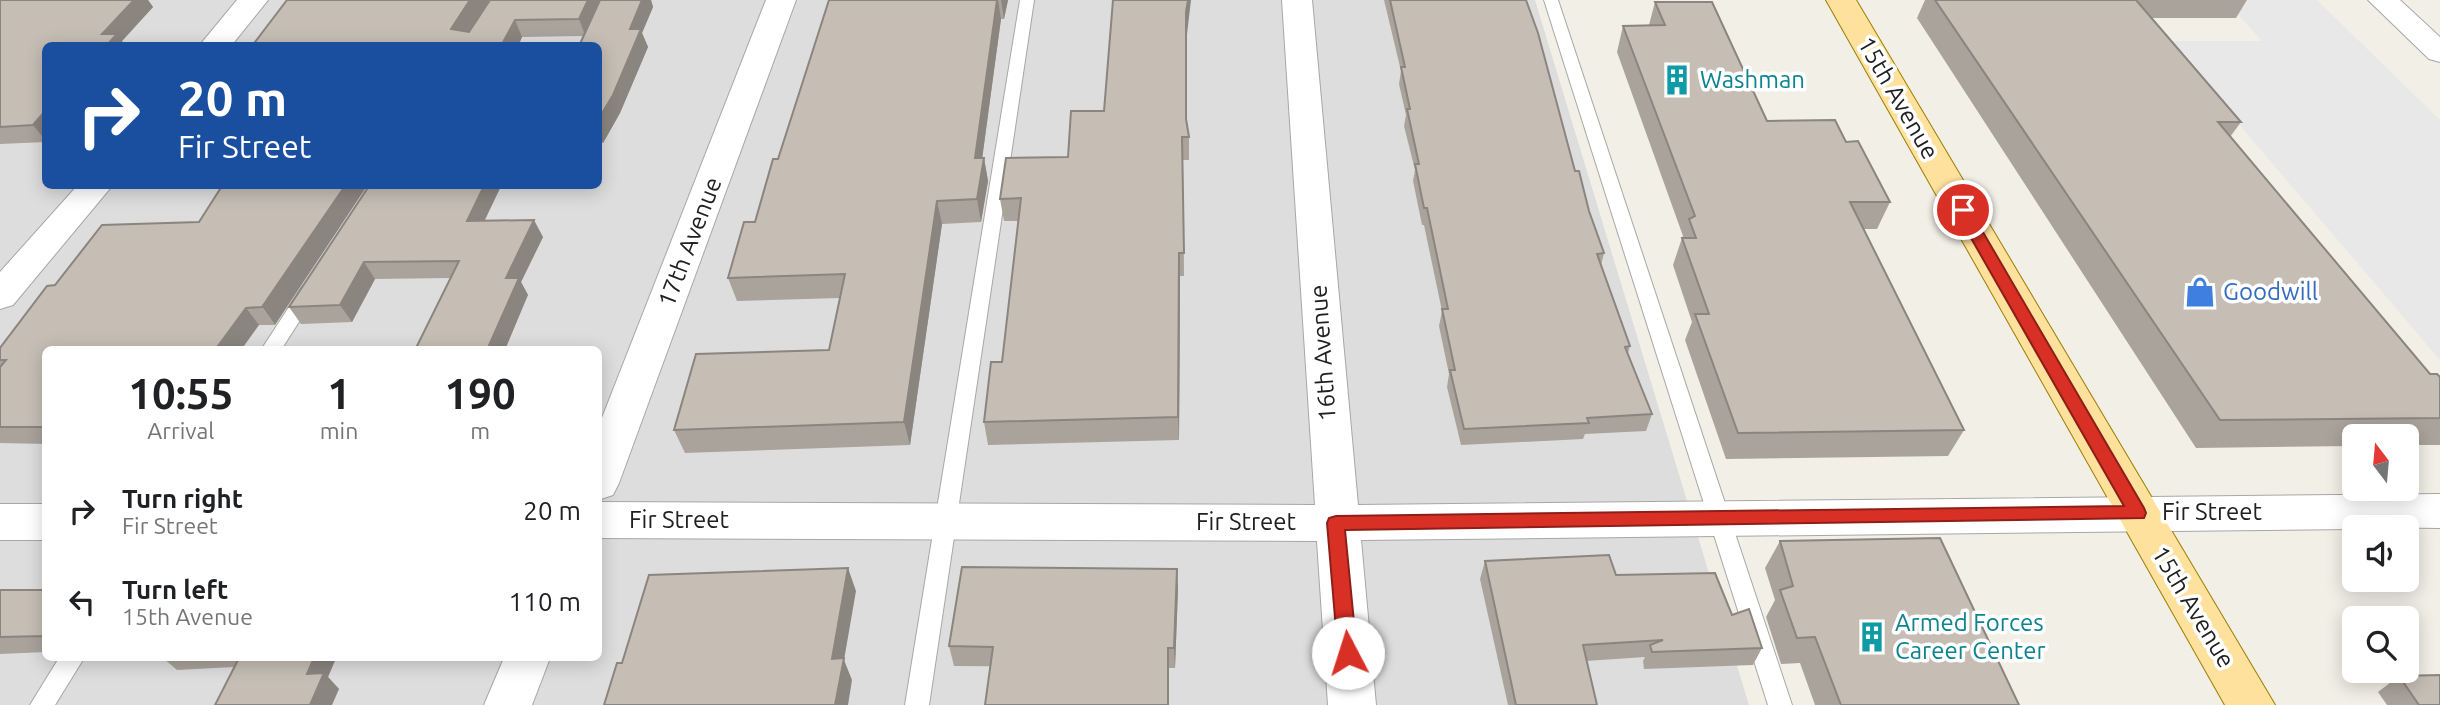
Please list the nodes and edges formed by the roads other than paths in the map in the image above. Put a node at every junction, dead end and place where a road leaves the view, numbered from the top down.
1 (253, 0) edge
2 (781, 0) edge
3 (1027, 0) edge
4 (1297, 0) edge
5 (1551, 0) edge
6 (1842, 0) edge
7 (2383, 0) edge
8 (217, 42) edge
9 (2440, 53) edge
10 (91, 189) edge
11 (321, 273) edge
12 (0, 296) edge
13 (274, 346) edge
14 (602, 472) edge
15 (2440, 511) edge
16 (2138, 513) junction
17 (1721, 518) junction
18 (602, 520) edge
19 (946, 521) junction
20 (0, 522) edge
21 (42, 522) edge
22 (1336, 523) junction
23 (70, 661) edge
24 (526, 661) edge
25 (42, 705) edge
26 (508, 705) edge
27 (917, 705) edge
28 (1352, 705) edge
29 (1780, 705) edge
30 (2251, 705) edge

1 - 8 street
2 - 14 street, 17th Avenue
3 - 19 lane
4 - 22 street, 16th Avenue
5 - 17 lane
6 - 16 main road, 15th Avenue
7 - 9 street
10 - 12 street
11 - 13 lane
15 - 16 street, Fir Street
16 - 17 street, Fir Street
16 - 30 main road, 15th Avenue
17 - 22 street, Fir Street
17 - 29 lane
18 - 19 street, Fir Street
19 - 22 street, Fir Street
19 - 27 lane
20 - 21 street
22 - 28 street, 16th Avenue
23 - 25 lane
24 - 26 street

